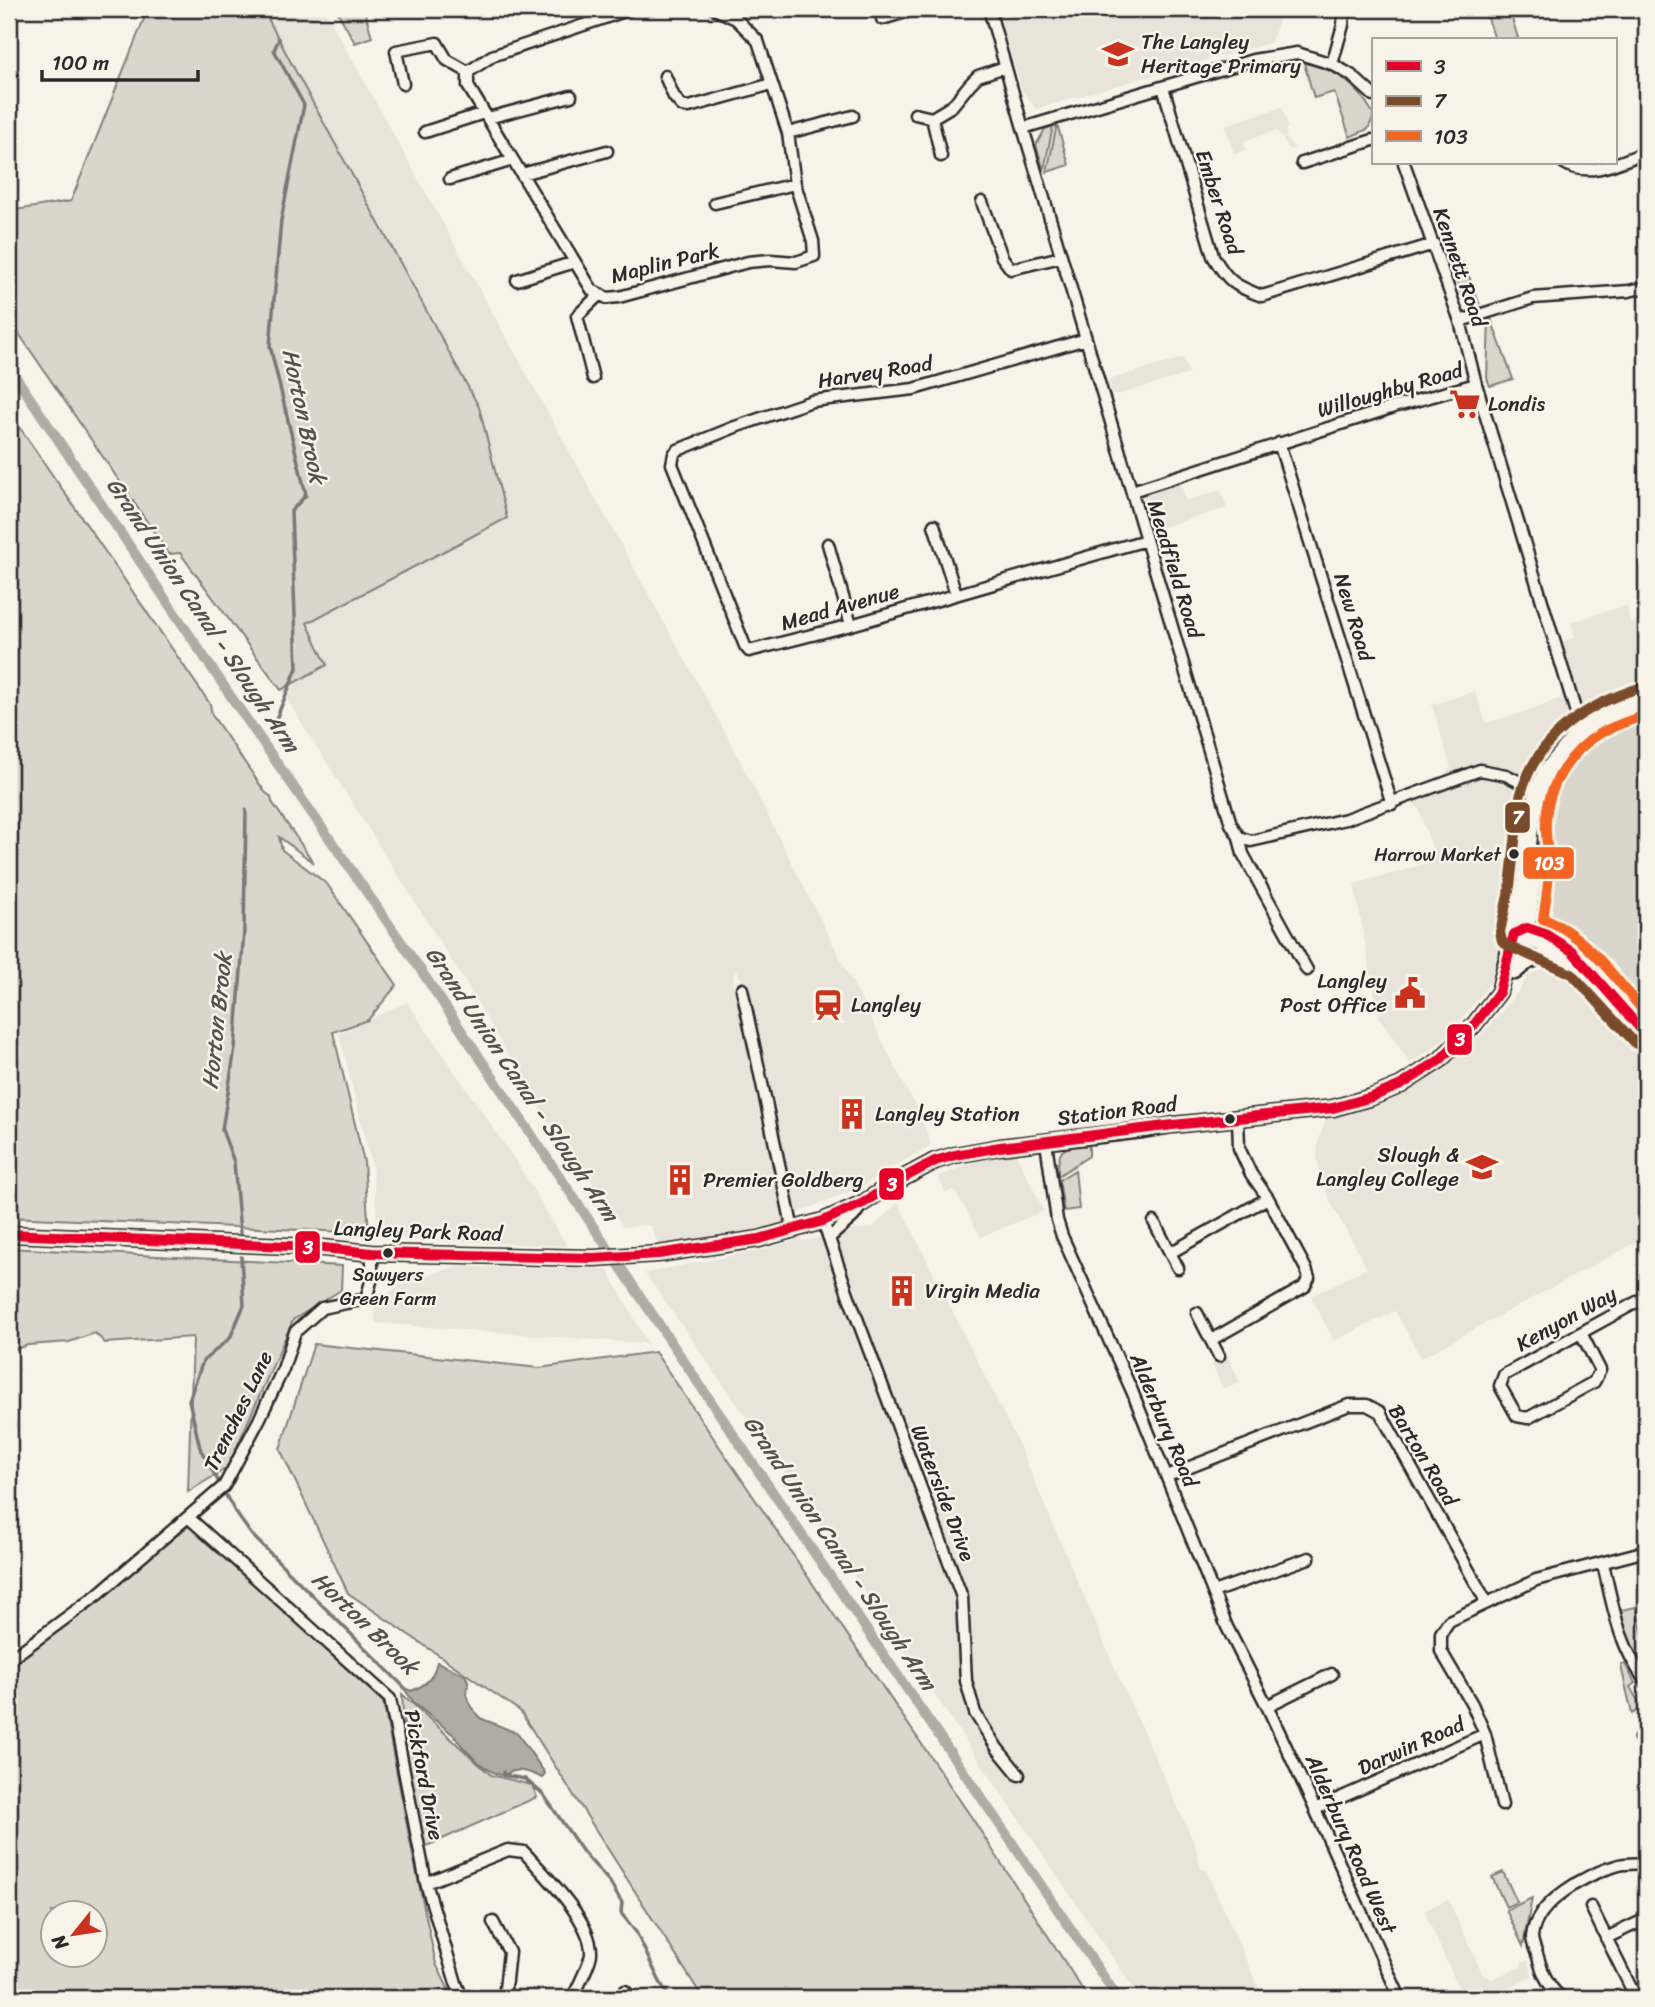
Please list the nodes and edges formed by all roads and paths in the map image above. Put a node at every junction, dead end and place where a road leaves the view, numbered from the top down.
1 (630, 9) edge
2 (715, 9) edge
3 (916, 9) edge
4 (989, 9) edge
5 (1344, 9) edge
6 (882, 19) dead end
7 (1332, 64) junction
8 (1005, 67) junction
9 (468, 72) junction
10 (665, 75) dead end
11 (403, 84) dead end
12 (772, 84) junction
13 (1163, 87) junction
14 (1372, 94) edge
15 (571, 96) dead end
16 (915, 114) dead end
17 (486, 116) junction
18 (853, 116) dead end
19 (932, 117) junction
20 (1023, 128) junction
21 (425, 132) dead end
22 (788, 133) junction
23 (1372, 140) edge
24 (607, 151) dead end
25 (1646, 152) edge
26 (942, 156) dead end
27 (513, 160) junction
28 (1302, 163) dead end
29 (1616, 163) edge
30 (1404, 164) edge
31 (1566, 164) edge
32 (1612, 164) edge
33 (522, 174) junction
34 (450, 179) dead end
35 (795, 184) junction
36 (982, 202) dead end
37 (715, 203) dead end
38 (1434, 244) junction
39 (1061, 257) junction
40 (575, 262) junction
41 (517, 280) dead end
42 (1646, 287) edge
43 (600, 294) junction
44 (1460, 321) junction
45 (1086, 339) junction
46 (593, 378) dead end
47 (1476, 384) junction
48 (1279, 443) junction
49 (674, 454) joint
50 (1132, 491) junction
51 (934, 525) dead end
52 (1146, 540) junction
53 (828, 544) dead end
54 (956, 594) junction
55 (851, 625) junction
56 (1646, 700) edge
57 (1581, 729) junction
58 (1537, 790) junction
59 (1392, 804) junction
60 (1239, 837) junction
61 (1522, 934) junction
62 (1581, 963) junction
63 (1517, 969) junction
64 (1307, 970) dead end
65 (742, 989) dead end
66 (1499, 992) junction
67 (1646, 1035) edge
68 (1238, 1118) junction
69 (1046, 1142) junction
70 (1268, 1198) junction
71 (863, 1203) junction
72 (823, 1221) junction
73 (1154, 1222) dead end
74 (793, 1230) junction
75 (9, 1234) edge
76 (829, 1238) junction
77 (372, 1253) junction
78 (1170, 1253) junction
79 (658, 1254) joint
80 (1178, 1268) dead end
81 (1646, 1298) edge
82 (1197, 1312) dead end
83 (1581, 1333) junction
84 (1211, 1340) junction
85 (1219, 1356) dead end
86 (1167, 1476) junction
87 (188, 1517) junction
88 (1646, 1551) edge
89 (1309, 1558) dead end
90 (1604, 1563) junction
91 (1213, 1592) junction
92 (1486, 1603) junction
93 (9, 1660) edge
94 (1332, 1674) dead end
95 (1646, 1682) edge
96 (1267, 1706) junction
97 (1485, 1734) junction
98 (1018, 1775) dead end
99 (1502, 1805) dead end
100 (1315, 1809) junction
101 (1646, 1863) edge
102 (426, 1883) junction
103 (1591, 1907) dead end
104 (1646, 1919) edge
105 (493, 1922) dead end
106 (1606, 1938) junction
107 (462, 1998) edge
108 (504, 1998) edge
109 (573, 1998) edge
110 (1400, 1998) edge
111 (1562, 1998) edge
112 (1636, 1998) edge

1 - 9 street
2 - 12 street, Maplin Park
3 - 6 street
4 - 8 street, Meadfield Road
5 - 7 street
7 - 13 street
7 - 14 street
8 - 19 street
8 - 20 street, Meadfield Road
9 - 11 street
9 - 17 street, Maplin Park
10 - 12 street
12 - 22 street, Maplin Park
13 - 20 street
13 - 38 street, Ember Road
15 - 17 street
16 - 19 street
17 - 21 street
17 - 27 street, Maplin Park
18 - 22 street
19 - 26 street
20 - 39 street, Meadfield Road
22 - 35 street, Maplin Park
23 - 28 street
24 - 33 street
25 - 29 street
27 - 33 street, Maplin Park
27 - 34 street
30 - 38 street, Kennett Road
31 - 32 street
33 - 40 street, Maplin Park
35 - 37 street
35 - 43 street, Maplin Park
36 - 39 street
38 - 44 street, Kennett Road
39 - 45 street, Meadfield Road
40 - 41 street
40 - 43 street, Maplin Park
42 - 44 street
43 - 46 street
44 - 47 street, Kennett Road
45 - 49 street, Harvey Road
45 - 50 street, Meadfield Road
47 - 48 street, Willoughby Road
47 - 57 street, Willoughby Road
48 - 50 street, Willoughby Road
48 - 59 street, New Road
49 - 55 street, Mead Avenue
50 - 52 street, Meadfield Road
51 - 54 street
52 - 54 street, Mead Avenue
52 - 60 street, Meadfield Road
53 - 55 street
54 - 55 street, Mead Avenue
56 - 57 main road
57 - 58 main road
58 - 59 street
58 - 61 main road
59 - 60 street
60 - 64 street, Meadfield Road
61 - 62 street
61 - 63 main road
61 - 66 main road, Station Road
62 - 63 main road
62 - 67 street
63 - 66 main road
65 - 74 street
66 - 68 main road, Station Road
68 - 69 main road, Station Road
68 - 70 street
69 - 71 main road, Station Road
69 - 86 street, Alderbury Road
70 - 78 street
70 - 84 street
71 - 72 main road, Station Road
71 - 76 street
72 - 74 main road, Station Road
72 - 76 street, Waterside Drive
73 - 78 street
74 - 79 main road, Station Road
75 - 77 main road, Langley Park Road
76 - 98 street, Waterside Drive
77 - 79 main road, Langley Park Road
77 - 87 street, Trenches Lane
78 - 80 street
81 - 83 street, Kenyon Way
82 - 84 street
83 - 83 street, Kenyon Way
84 - 85 street
86 - 91 street, Alderbury Road
86 - 92 street, Barton Road
87 - 93 street, Trenches Lane
87 - 102 street, Pickford Drive
88 - 90 street
89 - 91 street
90 - 92 street
90 - 95 street
91 - 96 street, Alderbury Road
92 - 97 street
94 - 96 street
96 - 100 street, Alderbury Road West
97 - 99 street
97 - 100 street, Darwin Road
100 - 110 street, Alderbury Road West
101 - 111 street
102 - 107 street, Pickford Drive
102 - 109 street
103 - 106 street
104 - 106 street
105 - 108 street
106 - 112 street

